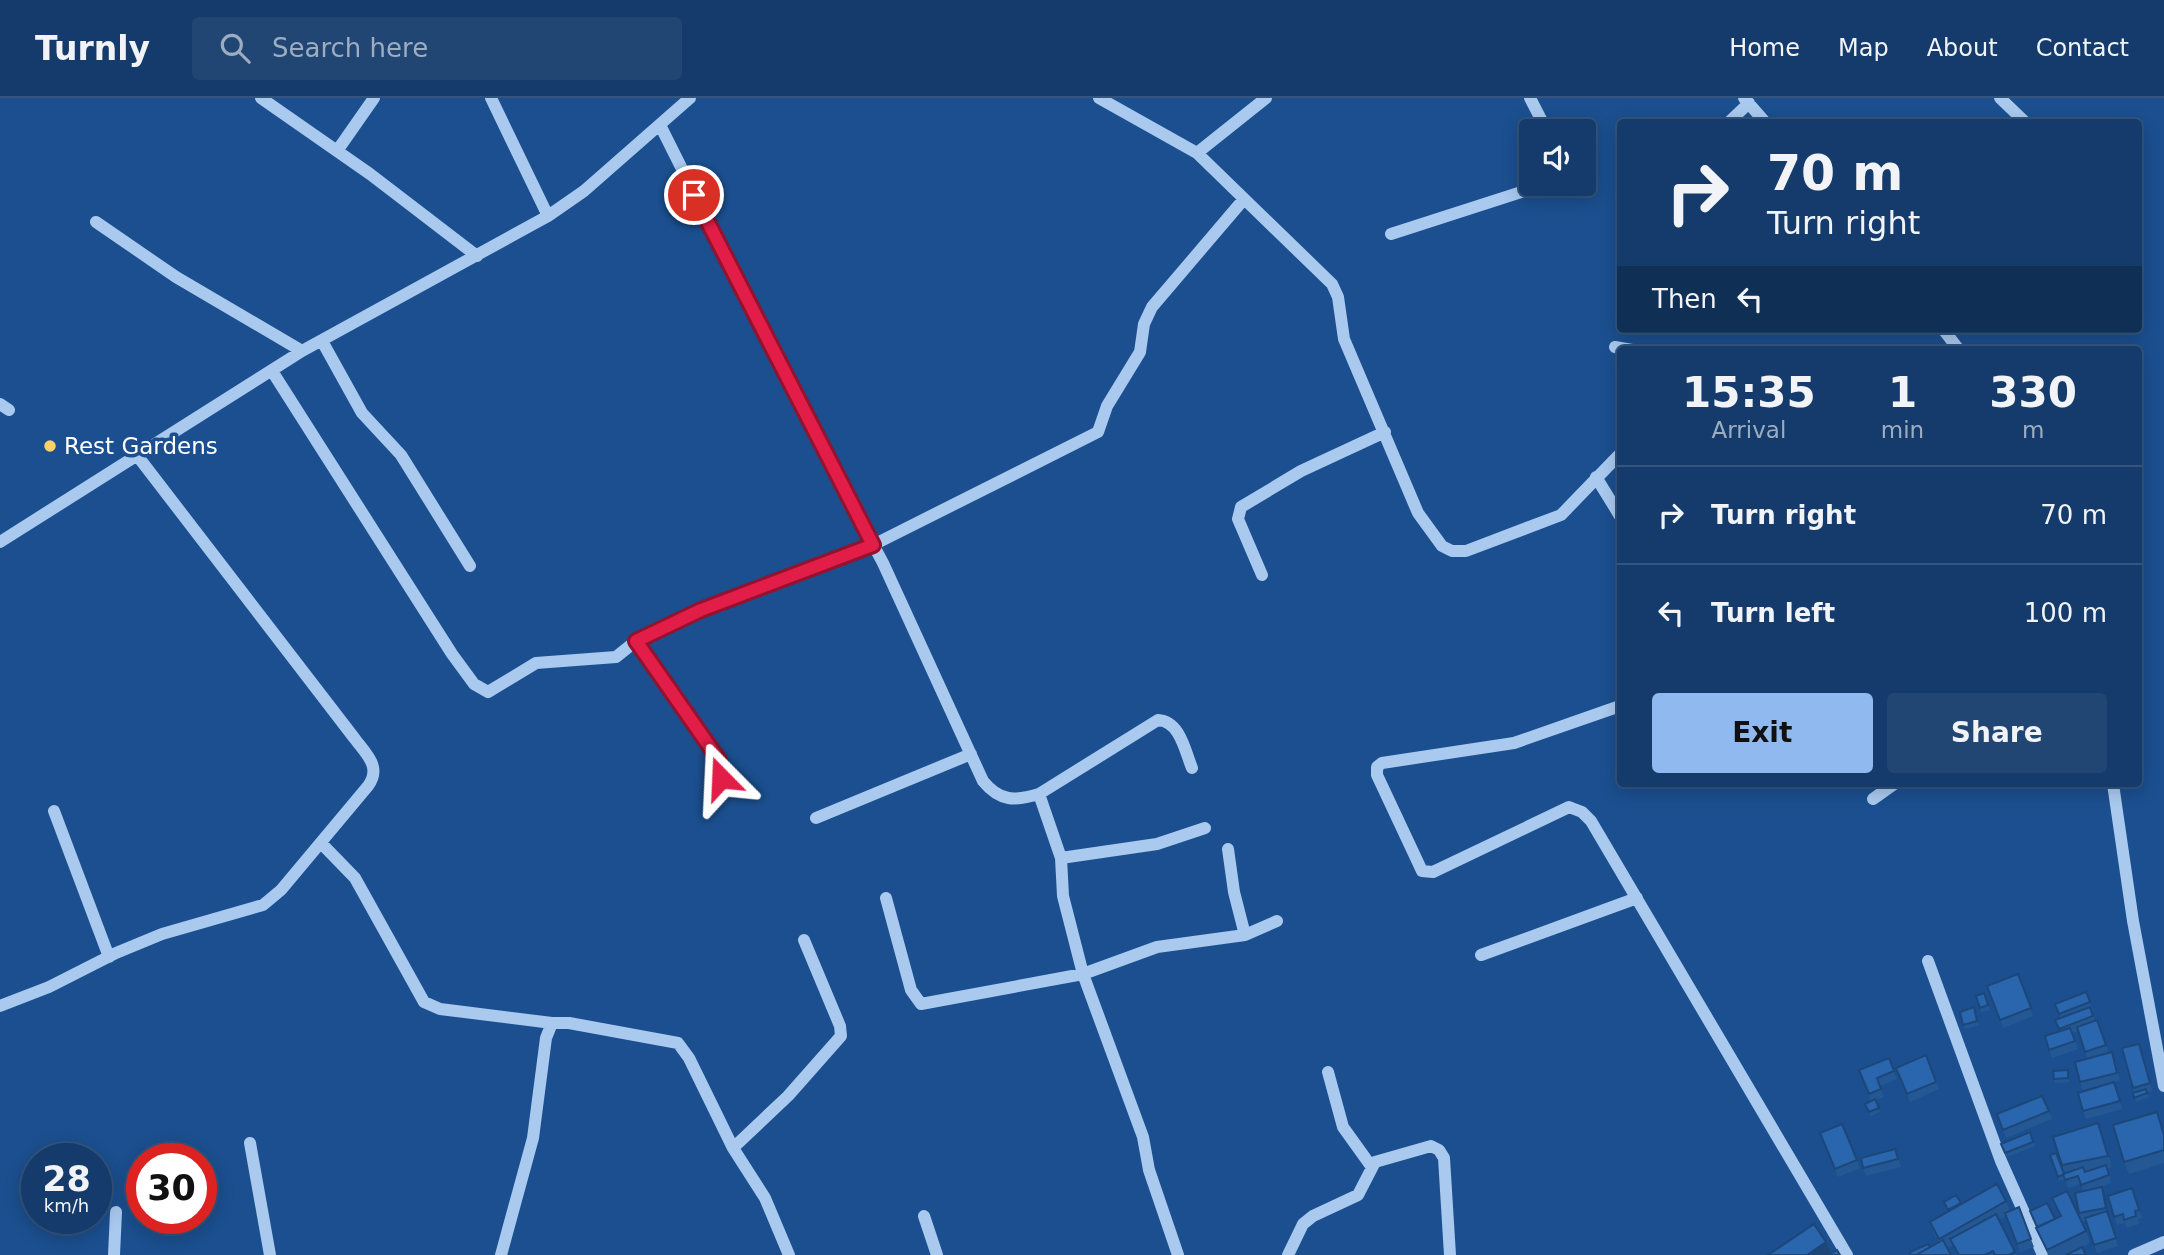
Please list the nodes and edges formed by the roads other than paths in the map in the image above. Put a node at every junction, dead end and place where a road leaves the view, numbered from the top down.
1 (261, 98) edge
2 (374, 98) edge
3 (491, 98) edge
4 (690, 98) edge
5 (1099, 98) edge
6 (1266, 98) edge
7 (1530, 98) edge
8 (2000, 98) edge
9 (1746, 101) edge
10 (1541, 119) edge
11 (1731, 119) edge
12 (1762, 119) edge
13 (2022, 119) edge
14 (660, 125) junction
15 (337, 151) junction
16 (1197, 153) junction
17 (1519, 193) edge
18 (1244, 199) junction
19 (548, 216) junction
20 (96, 222) dead end
21 (1391, 233) dead end
22 (477, 256) junction
23 (322, 341) junction
24 (302, 351) junction
25 (272, 371) junction
26 (1385, 432) junction
27 (136, 454) junction
28 (1617, 457) edge
29 (1596, 477) junction
30 (1617, 511) edge
31 (0, 542) edge
32 (873, 545) junction
33 (470, 566) dead end
34 (1262, 575) dead end
35 (636, 641) junction
36 (1617, 707) edge
37 (971, 754) junction
38 (1192, 768) dead end
39 (721, 778) dead end
40 (1890, 787) edge
41 (2113, 787) edge
42 (1039, 794) junction
43 (1873, 799) dead end
44 (54, 811) dead end
45 (816, 818) dead end
46 (1205, 828) dead end
47 (321, 843) junction
48 (1228, 849) dead end
49 (1061, 858) junction
50 (886, 898) dead end
51 (1637, 898) junction
52 (1277, 921) dead end
53 (1245, 935) junction
54 (804, 940) dead end
55 (1481, 955) dead end
56 (109, 957) junction
57 (1928, 961) dead end
58 (1083, 974) junction
59 (0, 1006) edge
60 (552, 1023) junction
61 (1328, 1072) dead end
62 (2164, 1086) edge
63 (250, 1143) dead end
64 (733, 1148) junction
65 (1371, 1166) junction
66 (117, 1212) dead end
67 (924, 1216) dead end
68 (2164, 1242) edge
69 (114, 1255) edge
70 (270, 1255) edge
71 (501, 1255) edge
72 (789, 1255) edge
73 (937, 1255) edge
74 (1178, 1255) edge
75 (1288, 1255) edge
76 (1450, 1255) edge
77 (1847, 1255) edge
78 (2043, 1255) edge
79 (2134, 1255) edge

1 - 15 street
2 - 15 street
3 - 19 street
4 - 14 street
5 - 16 street
6 - 16 street
7 - 10 street
8 - 13 street
9 - 11 street
9 - 12 street
14 - 19 street
14 - 32 street
15 - 22 street
16 - 18 street
17 - 21 street
18 - 26 street
18 - 32 street
19 - 22 street
20 - 24 street
22 - 23 street
23 - 24 street
23 - 33 street
24 - 25 street
25 - 27 street
25 - 35 street
26 - 29 street
26 - 34 street
27 - 31 street
27 - 47 street
28 - 29 street
29 - 30 street
32 - 35 street
32 - 37 street
35 - 39 street
36 - 51 street
37 - 42 street
37 - 45 street
38 - 42 street
40 - 43 street
41 - 62 street
42 - 49 street
44 - 56 street
46 - 49 street
47 - 56 street
47 - 60 street
48 - 53 street
49 - 58 street
50 - 58 street
51 - 55 street
51 - 77 street
52 - 53 street
53 - 58 street
54 - 64 street
56 - 59 street
57 - 78 street
58 - 74 street
60 - 64 street
60 - 71 street
61 - 65 street
63 - 70 street
64 - 72 street
65 - 75 street
65 - 76 street
66 - 69 street
67 - 73 street
68 - 79 street

